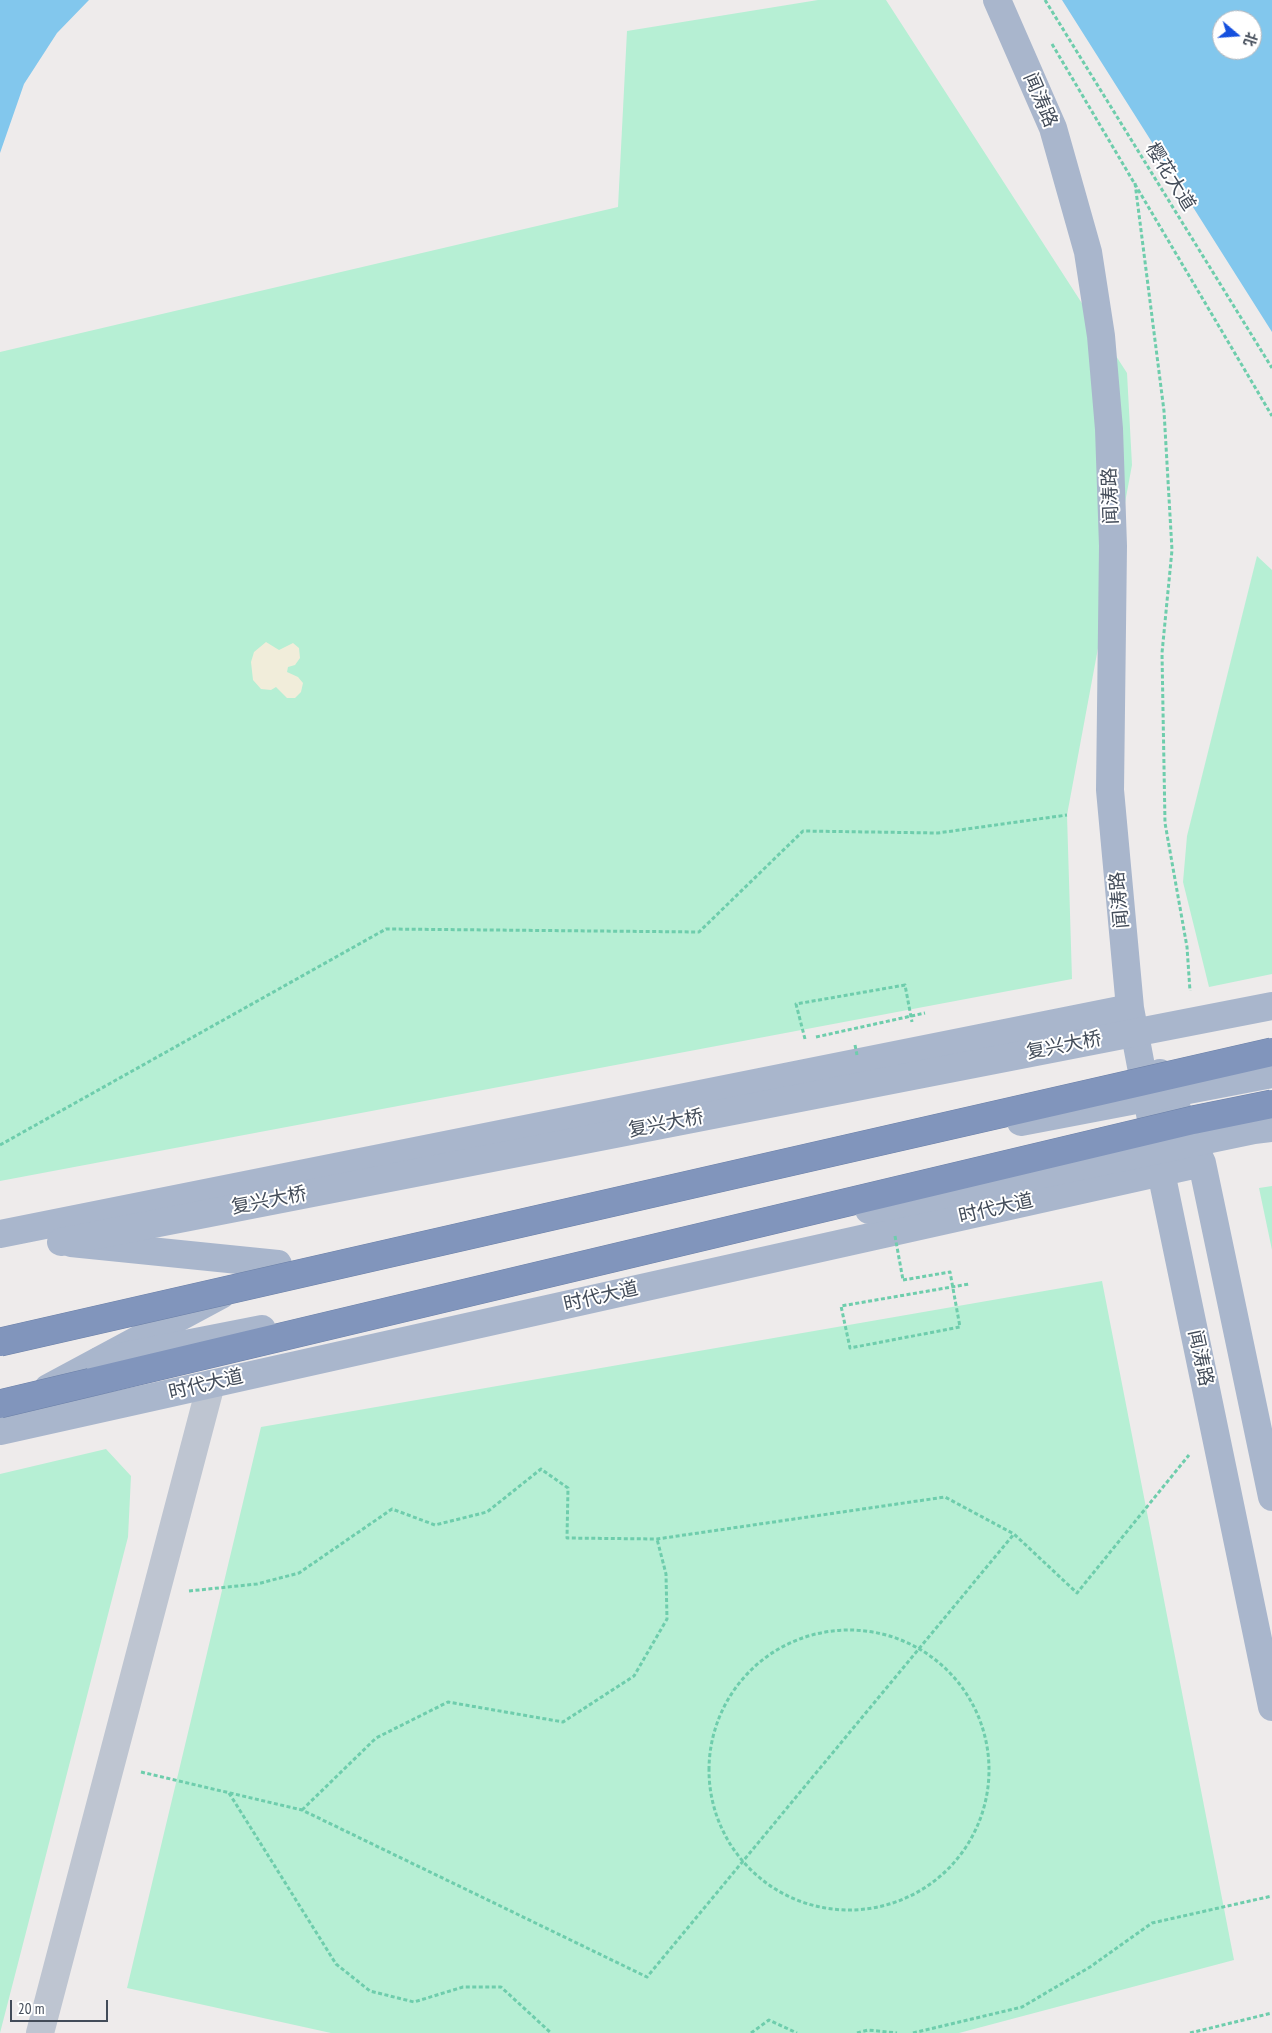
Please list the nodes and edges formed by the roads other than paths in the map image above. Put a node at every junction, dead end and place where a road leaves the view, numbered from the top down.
1 (997, 0) edge
2 (1272, 1006) edge
3 (1130, 1008) junction
4 (1272, 1052) edge
5 (1272, 1074) edge
6 (1272, 1104) edge
7 (1272, 1128) edge
8 (1202, 1163) junction
9 (1161, 1172) junction
10 (0, 1234) edge
11 (60, 1242) junction
12 (0, 1245) edge
13 (278, 1264) junction
14 (0, 1342) edge
15 (99, 1361) junction
16 (211, 1384) junction
17 (0, 1404) edge
18 (0, 1414) edge
19 (0, 1431) edge
20 (1272, 1497) edge
21 (1272, 1707) edge
22 (40, 2033) edge

1 - 3 main road, 闻涛路
2 - 11 main road, 复兴大桥, bridge
3 - 8 main road, 闻涛路
3 - 9 main road, 闻涛路
3 - 10 main road
4 - 14 highway, bridge
5 - 13 main road, bridge
6 - 17 highway, bridge
7 - 15 main road, bridge
8 - 9 main road, 时代大道
8 - 20 main road, 闻涛路
9 - 16 main road, 时代大道
9 - 21 main road, 闻涛路
11 - 12 main road
11 - 13 main road, bridge
13 - 15 main road, bridge
15 - 18 main road
16 - 19 main road, 时代大道
16 - 22 street

